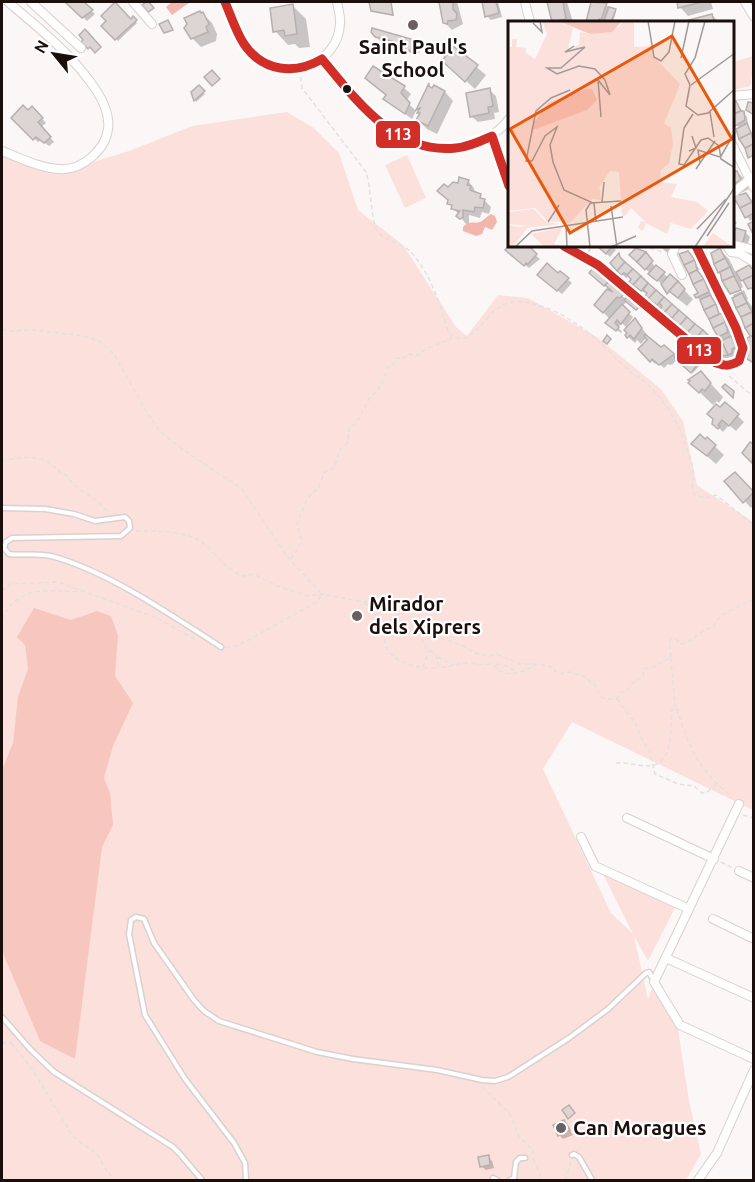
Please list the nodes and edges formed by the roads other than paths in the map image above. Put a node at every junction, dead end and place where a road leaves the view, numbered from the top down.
1 (8, 2) edge
2 (31, 2) edge
3 (133, 2) edge
4 (225, 2) edge
5 (337, 2) edge
6 (525, 2) edge
7 (745, 2) edge
8 (753, 17) edge
9 (530, 21) edge
10 (152, 24) dead end
11 (81, 48) dead end
12 (322, 58) junction
13 (753, 94) edge
14 (734, 96) edge
15 (508, 121) edge
16 (492, 136) junction
17 (734, 147) edge
18 (2, 151) edge
19 (751, 177) edge
20 (508, 183) edge
21 (753, 188) edge
22 (734, 192) edge
23 (734, 245) edge
24 (566, 248) edge
25 (587, 248) edge
26 (675, 248) edge
27 (697, 248) edge
28 (728, 248) edge
29 (753, 250) edge
30 (584, 256) junction
31 (753, 262) edge
32 (682, 275) dead end
33 (2, 508) edge
34 (221, 647) road end
35 (739, 807) road end
36 (627, 818) dead end
37 (581, 837) dead end
38 (717, 860) junction
39 (739, 871) road end
40 (753, 878) edge
41 (689, 909) junction
42 (713, 919) dead end
43 (753, 939) edge
44 (666, 958) junction
45 (654, 982) junction
46 (753, 998) edge
47 (2, 1017) edge
48 (753, 1059) edge
49 (753, 1070) edge
50 (572, 1155) road end
51 (525, 1158) road end
52 (202, 1180) edge
53 (246, 1180) edge
54 (510, 1180) edge
55 (592, 1180) edge
56 (698, 1180) edge

1 - 18 street
2 - 11 street
3 - 10 street
4 - 12 street
5 - 12 street
6 - 9 street
7 - 8 street
12 - 16 street
13 - 14 street
15 - 16 street
16 - 20 street
17 - 19 street
19 - 21 street
19 - 22 street
23 - 29 street
24 - 30 street
25 - 30 lane
26 - 32 street
27 - 30 street
28 - 31 street
33 - 34 lane
35 - 38 street
36 - 38 street
37 - 41 street
38 - 41 street
39 - 40 street
41 - 44 street
42 - 43 street
44 - 45 street
44 - 46 street
45 - 48 street
45 - 53 lane
47 - 52 lane
49 - 56 street
50 - 55 lane
51 - 54 lane

